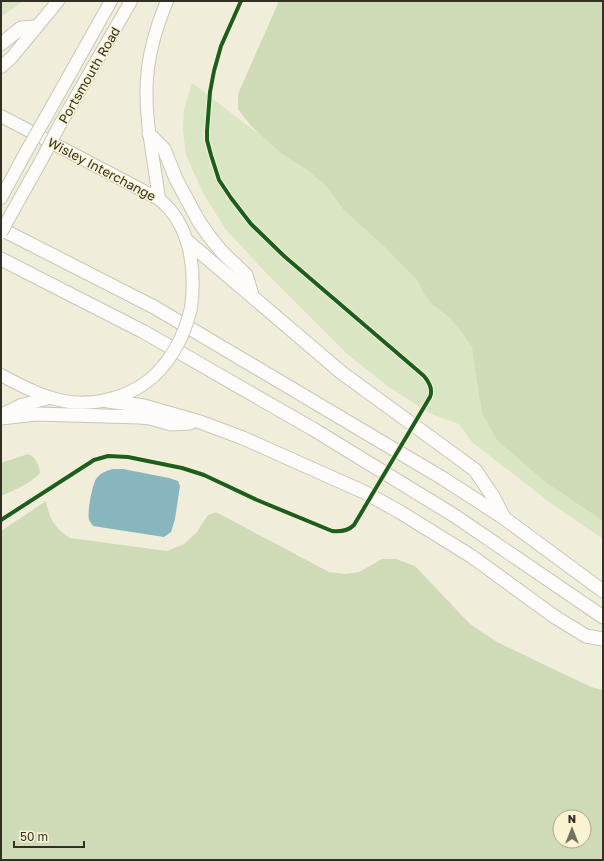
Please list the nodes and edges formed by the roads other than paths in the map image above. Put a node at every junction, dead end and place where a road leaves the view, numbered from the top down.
1 (58, 1) edge
2 (111, 1) edge
3 (131, 1) edge
4 (167, 1) edge
5 (36, 27) junction
6 (1, 44) edge
7 (1, 67) edge
8 (1, 116) edge
9 (149, 134) junction
10 (1, 198) edge
11 (159, 199) junction
12 (1, 229) edge
13 (1, 233) edge
14 (187, 241) junction
15 (1, 259) edge
16 (252, 295) junction
17 (1, 375) edge
18 (50, 398) junction
19 (108, 400) junction
20 (1, 416) edge
21 (200, 422) junction
22 (504, 518) junction
23 (603, 591) edge
24 (603, 617) edge
25 (603, 639) edge

1 - 5 highway
2 - 10 highway, Portsmouth Road, bridge
3 - 13 highway, Portsmouth Road, bridge
4 - 9 highway
5 - 6 highway
5 - 7 highway
8 - 11 highway, Wisley Interchange
9 - 11 highway
9 - 16 highway
11 - 14 highway, Wisley Interchange
12 - 22 highway
14 - 16 highway
14 - 19 highway, Wisley Interchange, bridge
15 - 24 highway
16 - 22 highway
17 - 18 highway, Wisley Interchange
18 - 19 highway, Wisley Interchange
18 - 20 highway
19 - 21 highway
20 - 21 highway
21 - 25 highway
22 - 23 highway

